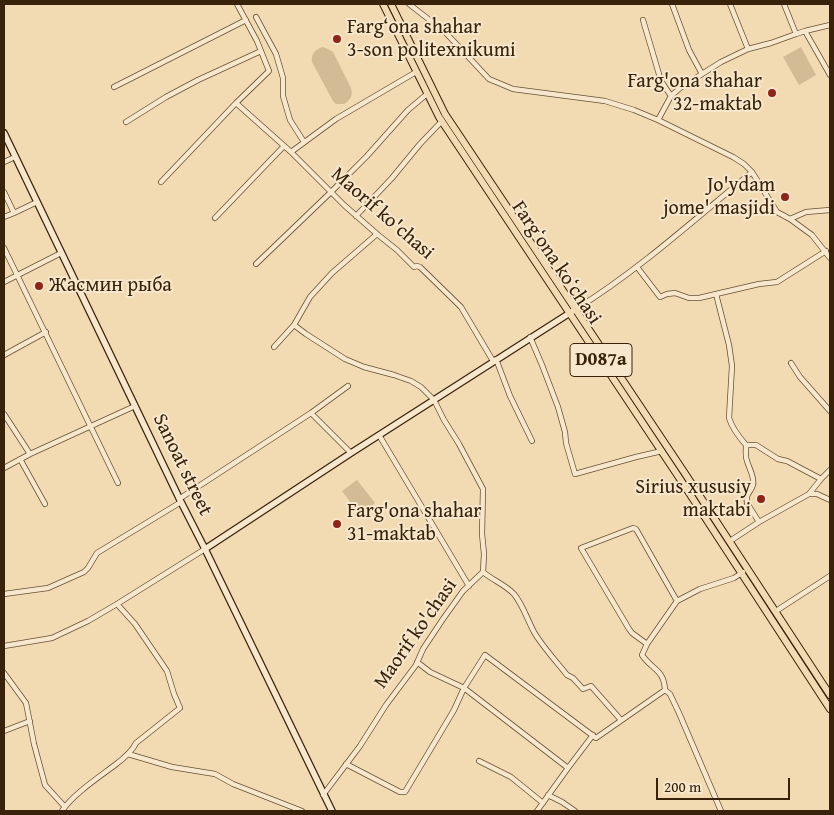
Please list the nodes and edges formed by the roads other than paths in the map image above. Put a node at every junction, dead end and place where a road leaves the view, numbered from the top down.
1 (237, 4) edge
2 (383, 4) edge
3 (391, 4) edge
4 (409, 4) edge
5 (672, 4) edge
6 (730, 4) edge
7 (784, 4) edge
8 (256, 17) dead end
9 (246, 20) junction
10 (643, 20) dead end
11 (830, 25) edge
12 (805, 31) junction
13 (796, 34) junction
14 (748, 49) junction
15 (261, 52) junction
16 (416, 72) junction
17 (702, 74) junction
18 (830, 76) edge
19 (114, 87) dead end
20 (427, 94) junction
21 (671, 96) junction
22 (236, 103) junction
23 (658, 120) junction
24 (442, 121) junction
25 (126, 122) dead end
26 (4, 133) edge
27 (304, 142) junction
28 (284, 146) junction
29 (290, 152) junction
30 (15, 157) junction
31 (4, 162) edge
32 (752, 172) junction
33 (162, 182) dead end
34 (4, 192) edge
35 (330, 193) junction
36 (37, 202) junction
37 (830, 210) edge
38 (14, 213) junction
39 (356, 216) junction
40 (4, 217) edge
41 (215, 218) dead end
42 (790, 218) junction
43 (377, 234) junction
44 (4, 248) edge
45 (826, 251) junction
46 (61, 252) junction
47 (830, 258) edge
48 (256, 264) dead end
49 (637, 267) junction
50 (17, 275) junction
51 (4, 282) edge
52 (716, 294) junction
53 (573, 311) junction
54 (294, 325) junction
55 (46, 332) junction
56 (530, 338) junction
57 (274, 348) dead end
58 (4, 354) edge
59 (495, 360) junction
60 (791, 362) dead end
61 (348, 386) dead end
62 (434, 400) junction
63 (135, 406) junction
64 (830, 411) edge
65 (311, 413) junction
66 (4, 414) edge
67 (90, 426) junction
68 (379, 435) junction
69 (532, 441) dead end
70 (746, 445) junction
71 (662, 451) junction
72 (351, 453) junction
73 (30, 454) junction
74 (20, 459) junction
75 (4, 468) edge
76 (830, 470) edge
77 (821, 479) junction
78 (118, 483) dead end
79 (809, 494) junction
80 (180, 500) junction
81 (830, 500) edge
82 (44, 504) dead end
83 (759, 522) junction
84 (730, 542) junction
85 (205, 549) junction
86 (745, 571) junction
87 (483, 572) junction
88 (830, 576) edge
89 (469, 586) junction
90 (4, 594) edge
91 (677, 601) junction
92 (117, 604) junction
93 (776, 612) junction
94 (647, 644) junction
95 (4, 646) edge
96 (417, 662) junction
97 (4, 673) edge
98 (464, 688) junction
99 (665, 690) junction
100 (830, 695) edge
101 (830, 709) edge
102 (621, 720) junction
103 (30, 722) junction
104 (4, 731) edge
105 (593, 735) junction
106 (128, 754) junction
107 (479, 761) dead end
108 (346, 764) junction
109 (568, 768) junction
110 (323, 794) junction
111 (548, 795) junction
112 (543, 803) junction
113 (64, 809) edge
114 (302, 811) edge
115 (332, 811) edge
116 (537, 811) edge
117 (575, 811) edge
118 (721, 811) edge

1 - 9 street
2 - 16 main road, Fargʻona koʻchasi / D087a
3 - 53 main road, Fargʻona koʻchasi / D087a
4 - 23 street
5 - 17 street
6 - 14 street
7 - 13 street
8 - 27 street
9 - 15 street
9 - 19 street
10 - 21 street
11 - 12 street
12 - 13 street
12 - 18 street
13 - 14 street
14 - 17 street
15 - 22 street
15 - 25 street
16 - 20 main road, Fargʻona koʻchasi / D087a
16 - 27 street
17 - 21 street
20 - 24 main road, Fargʻona koʻchasi / D087a
20 - 35 street
21 - 23 street
22 - 28 street, Maorif ko'chasi
22 - 33 street
23 - 32 street
24 - 39 street
24 - 53 main road, Fargʻona koʻchasi / D087a
26 - 30 main road, Sanoat street
27 - 29 street
28 - 29 street, Maorif ko'chasi
28 - 41 street
29 - 35 street, Maorif ko'chasi
30 - 31 street
30 - 36 main road, Sanoat street
32 - 42 street
32 - 49 street
34 - 38 street
35 - 39 street, Maorif ko'chasi
35 - 48 street
36 - 38 street
36 - 46 main road, Sanoat street
37 - 42 street
38 - 40 street
39 - 43 street, Maorif ko'chasi
42 - 45 street
43 - 54 street
43 - 59 street, Maorif ko'chasi
44 - 50 street
45 - 47 street
45 - 52 street
46 - 50 street
46 - 63 main road, Sanoat street
49 - 52 street
49 - 53 street
50 - 51 street
50 - 55 street
52 - 70 street
53 - 56 main road
53 - 71 main road, Fargʻona koʻchasi / D087a
53 - 84 main road, Fargʻona koʻchasi / D087a
54 - 57 street
54 - 62 street
55 - 58 street
55 - 67 street
56 - 59 main road
56 - 71 street
59 - 62 main road
59 - 69 street, Maorif ko'chasi
60 - 64 street
61 - 65 street
62 - 68 main road
62 - 87 street, Maorif ko'chasi
63 - 67 street
63 - 80 main road, Sanoat street
65 - 72 street
65 - 80 street
66 - 73 street
67 - 73 street
67 - 78 street
68 - 72 main road
68 - 89 street
70 - 77 street
70 - 83 street
71 - 86 main road, Fargʻona koʻchasi / D087a
72 - 85 main road
73 - 74 street
74 - 75 street
74 - 82 street
76 - 77 street
77 - 79 street
79 - 81 street
79 - 83 street
80 - 85 main road, Sanoat street
80 - 90 street
83 - 84 street
84 - 86 main road, Fargʻona koʻchasi / D087a
85 - 92 street
85 - 110 main road, Sanoat street
86 - 91 street
86 - 93 main road, Fargʻona koʻchasi / D087a
86 - 101 main road, Fargʻona koʻchasi / D087a
87 - 89 street, Maorif ko'chasi
87 - 102 street
88 - 93 street
89 - 96 street, Maorif ko'chasi
91 - 94 street
91 - 94 street
92 - 95 street
92 - 106 street
93 - 100 main road, Fargʻona koʻchasi / D087a
94 - 99 street
96 - 98 street
96 - 108 street, Maorif ko'chasi
97 - 103 street
98 - 105 street
98 - 108 street
98 - 109 street
99 - 102 street
99 - 118 street
102 - 105 street
103 - 104 street
103 - 113 street
105 - 109 street
106 - 113 street
106 - 114 street
107 - 112 street
108 - 110 street, Maorif ko'chasi
109 - 111 street
110 - 115 main road, Sanoat street
111 - 112 street
111 - 117 street
112 - 116 street

